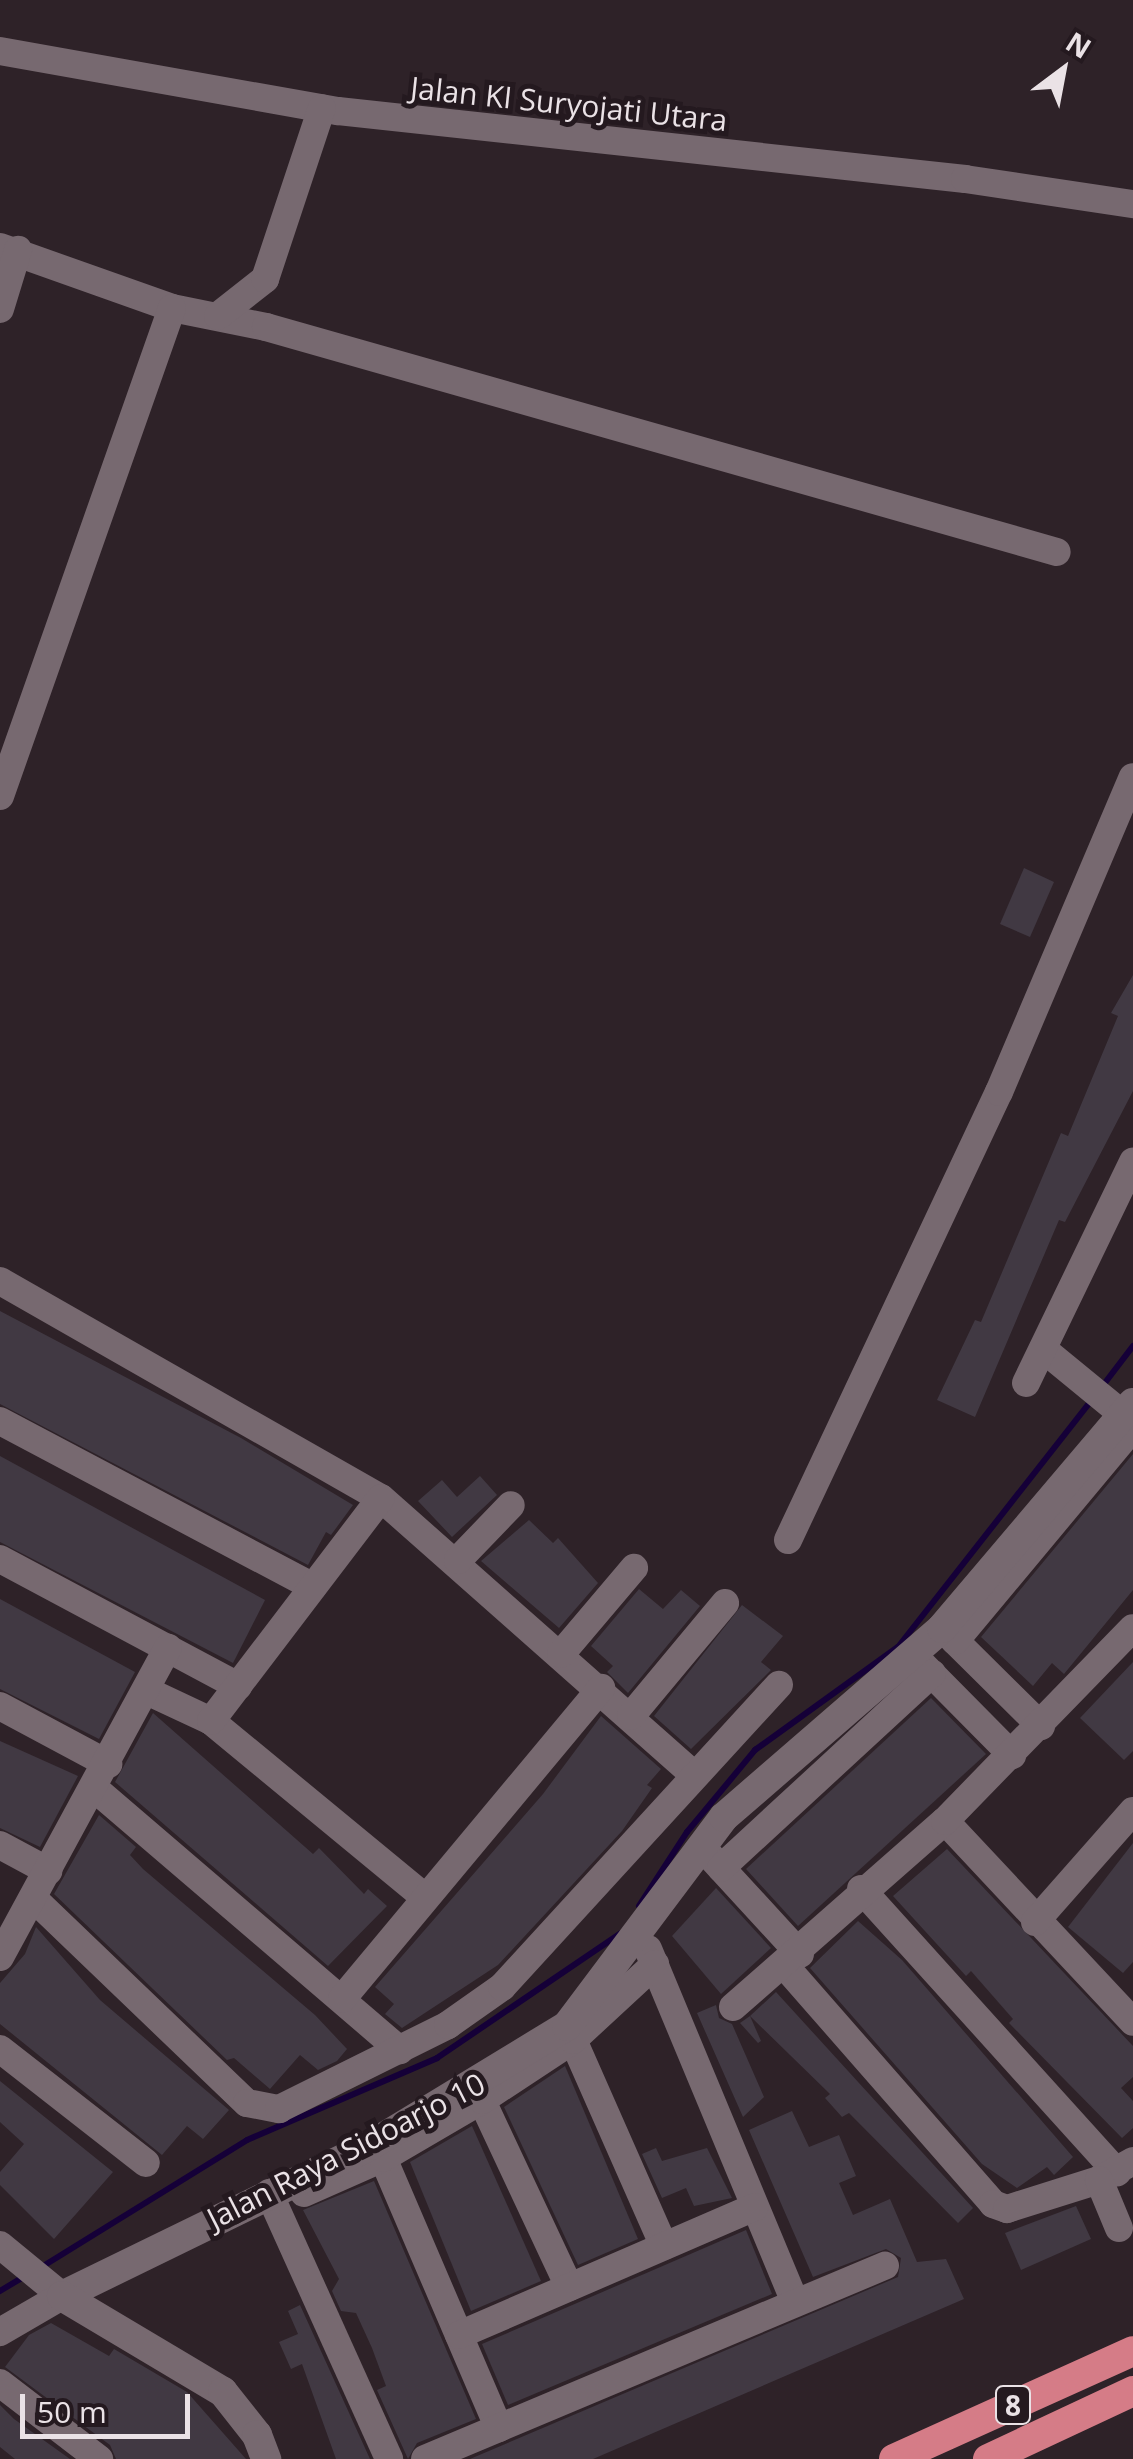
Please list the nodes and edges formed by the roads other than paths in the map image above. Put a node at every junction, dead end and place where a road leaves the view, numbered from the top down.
1 (0, 52) edge
2 (330, 110) junction
3 (1133, 204) edge
4 (9, 249) edge
5 (172, 308) junction
6 (0, 309) edge
7 (218, 316) junction
8 (266, 328) junction
9 (1058, 552) dead end
10 (1133, 777) edge
11 (0, 796) edge
12 (1133, 1162) edge
13 (0, 1280) edge
14 (1043, 1349) junction
15 (1026, 1383) dead end
16 (1127, 1414) edge
17 (0, 1421) edge
18 (381, 1498) junction
19 (511, 1505) dead end
20 (788, 1540) dead end
21 (0, 1558) edge
22 (458, 1560) junction
23 (634, 1568) dead end
24 (313, 1587) junction
25 (725, 1603) dead end
26 (949, 1634) junction
27 (1127, 1647) edge
28 (168, 1648) junction
29 (561, 1654) junction
30 (922, 1664) junction
31 (238, 1686) junction
32 (779, 1686) dead end
33 (601, 1688) junction
34 (147, 1691) junction
35 (0, 1706) edge
36 (631, 1716) junction
37 (211, 1722) junction
38 (1041, 1726) junction
39 (1012, 1754) junction
40 (692, 1774) junction
41 (101, 1776) junction
42 (1133, 1811) edge
43 (945, 1820) junction
44 (0, 1846) edge
45 (711, 1858) junction
46 (48, 1871) junction
47 (862, 1889) junction
48 (33, 1898) junction
49 (426, 1898) junction
50 (1035, 1922) junction
51 (641, 1931) junction
52 (0, 1957) edge
53 (793, 1960) junction
54 (654, 1964) junction
55 (342, 1999) junction
56 (733, 2006) dead end
57 (1129, 2009) edge
58 (572, 2040) junction
59 (0, 2049) edge
60 (400, 2050) junction
61 (478, 2093) junction
62 (384, 2158) junction
63 (146, 2162) dead end
64 (1116, 2171) edge
65 (272, 2199) junction
66 (754, 2208) junction
67 (1119, 2228) dead end
68 (664, 2246) junction
69 (8, 2247) edge
70 (884, 2266) dead end
71 (569, 2287) junction
72 (54, 2289) junction
73 (796, 2303) junction
74 (0, 2332) edge
75 (460, 2334) junction
76 (1133, 2351) edge
77 (0, 2383) edge
78 (1133, 2391) edge
79 (500, 2428) junction
80 (99, 2459) edge
81 (266, 2459) edge
82 (389, 2459) edge
83 (425, 2459) edge
84 (894, 2459) edge
85 (988, 2459) edge

1 - 2 street, Jalan KI Suryojati Utara
2 - 3 street, Jalan KI Suryojati Utara
2 - 7 street
2 - 8 street
4 - 5 street
4 - 6 street
5 - 7 street
5 - 11 street
7 - 8 street
8 - 9 street
10 - 20 street
12 - 14 street
13 - 18 street
14 - 15 street
14 - 16 street
16 - 26 street, Jalan Raya Sidoarjo 10
17 - 24 street
18 - 22 street
18 - 24 street
19 - 22 street
21 - 28 street
22 - 29 street
23 - 29 street
24 - 31 street
25 - 36 street
26 - 30 street, Jalan Raya Sidoarjo 10
26 - 38 street
27 - 38 street
28 - 31 street
28 - 34 street
29 - 33 street
30 - 39 street
30 - 45 street, Jalan Raya Sidoarjo 10
31 - 37 street
32 - 40 street
33 - 36 street
33 - 49 street
34 - 37 street
34 - 41 street
35 - 41 street
36 - 40 street
37 - 49 street
38 - 39 street
39 - 43 street
40 - 60 street
41 - 46 street
41 - 55 street
42 - 50 street
43 - 47 street
43 - 50 street
44 - 46 street
45 - 51 street, Jalan Raya Sidoarjo 10
45 - 53 street
46 - 48 street
47 - 53 street
47 - 64 street
48 - 52 street
48 - 60 street
49 - 55 street
50 - 57 street
51 - 54 street
51 - 61 street, Jalan Raya Sidoarjo 10
53 - 56 street
53 - 64 street
54 - 58 street
54 - 66 street
55 - 60 street
58 - 61 street
58 - 68 street
59 - 63 street
61 - 62 street
61 - 65 street, Jalan Raya Sidoarjo 10
61 - 71 street
62 - 65 street
62 - 75 street
64 - 67 street
65 - 72 street, Jalan Raya Sidoarjo 10
65 - 82 street
66 - 68 street
66 - 73 street
68 - 71 street
69 - 72 street
70 - 73 street
71 - 75 street
72 - 74 street
72 - 81 street
73 - 79 street
75 - 79 street
76 - 84 highway, 8
77 - 80 street
78 - 85 highway, 8
79 - 83 street

